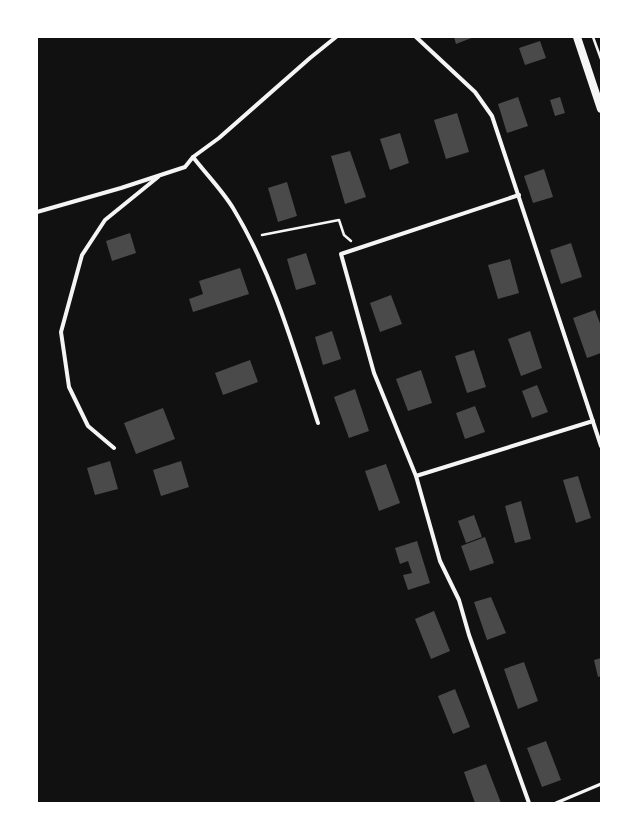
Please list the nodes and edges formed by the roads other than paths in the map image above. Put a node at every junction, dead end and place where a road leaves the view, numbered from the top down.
1 (336, 37) edge
2 (416, 37) edge
3 (576, 37) edge
4 (601, 109) edge
5 (193, 157) junction
6 (160, 175) junction
7 (519, 195) junction
8 (37, 212) edge
9 (593, 421) junction
10 (318, 423) dead end
11 (601, 446) edge
12 (114, 448) dead end
13 (416, 476) junction
14 (601, 784) edge
15 (529, 803) edge
16 (556, 803) edge

1 - 5 street
2 - 7 street
3 - 4 main road
5 - 6 street
5 - 10 street
6 - 8 street
6 - 12 street
7 - 9 street
7 - 13 street
9 - 11 street
9 - 13 street
13 - 15 street
14 - 16 lane

